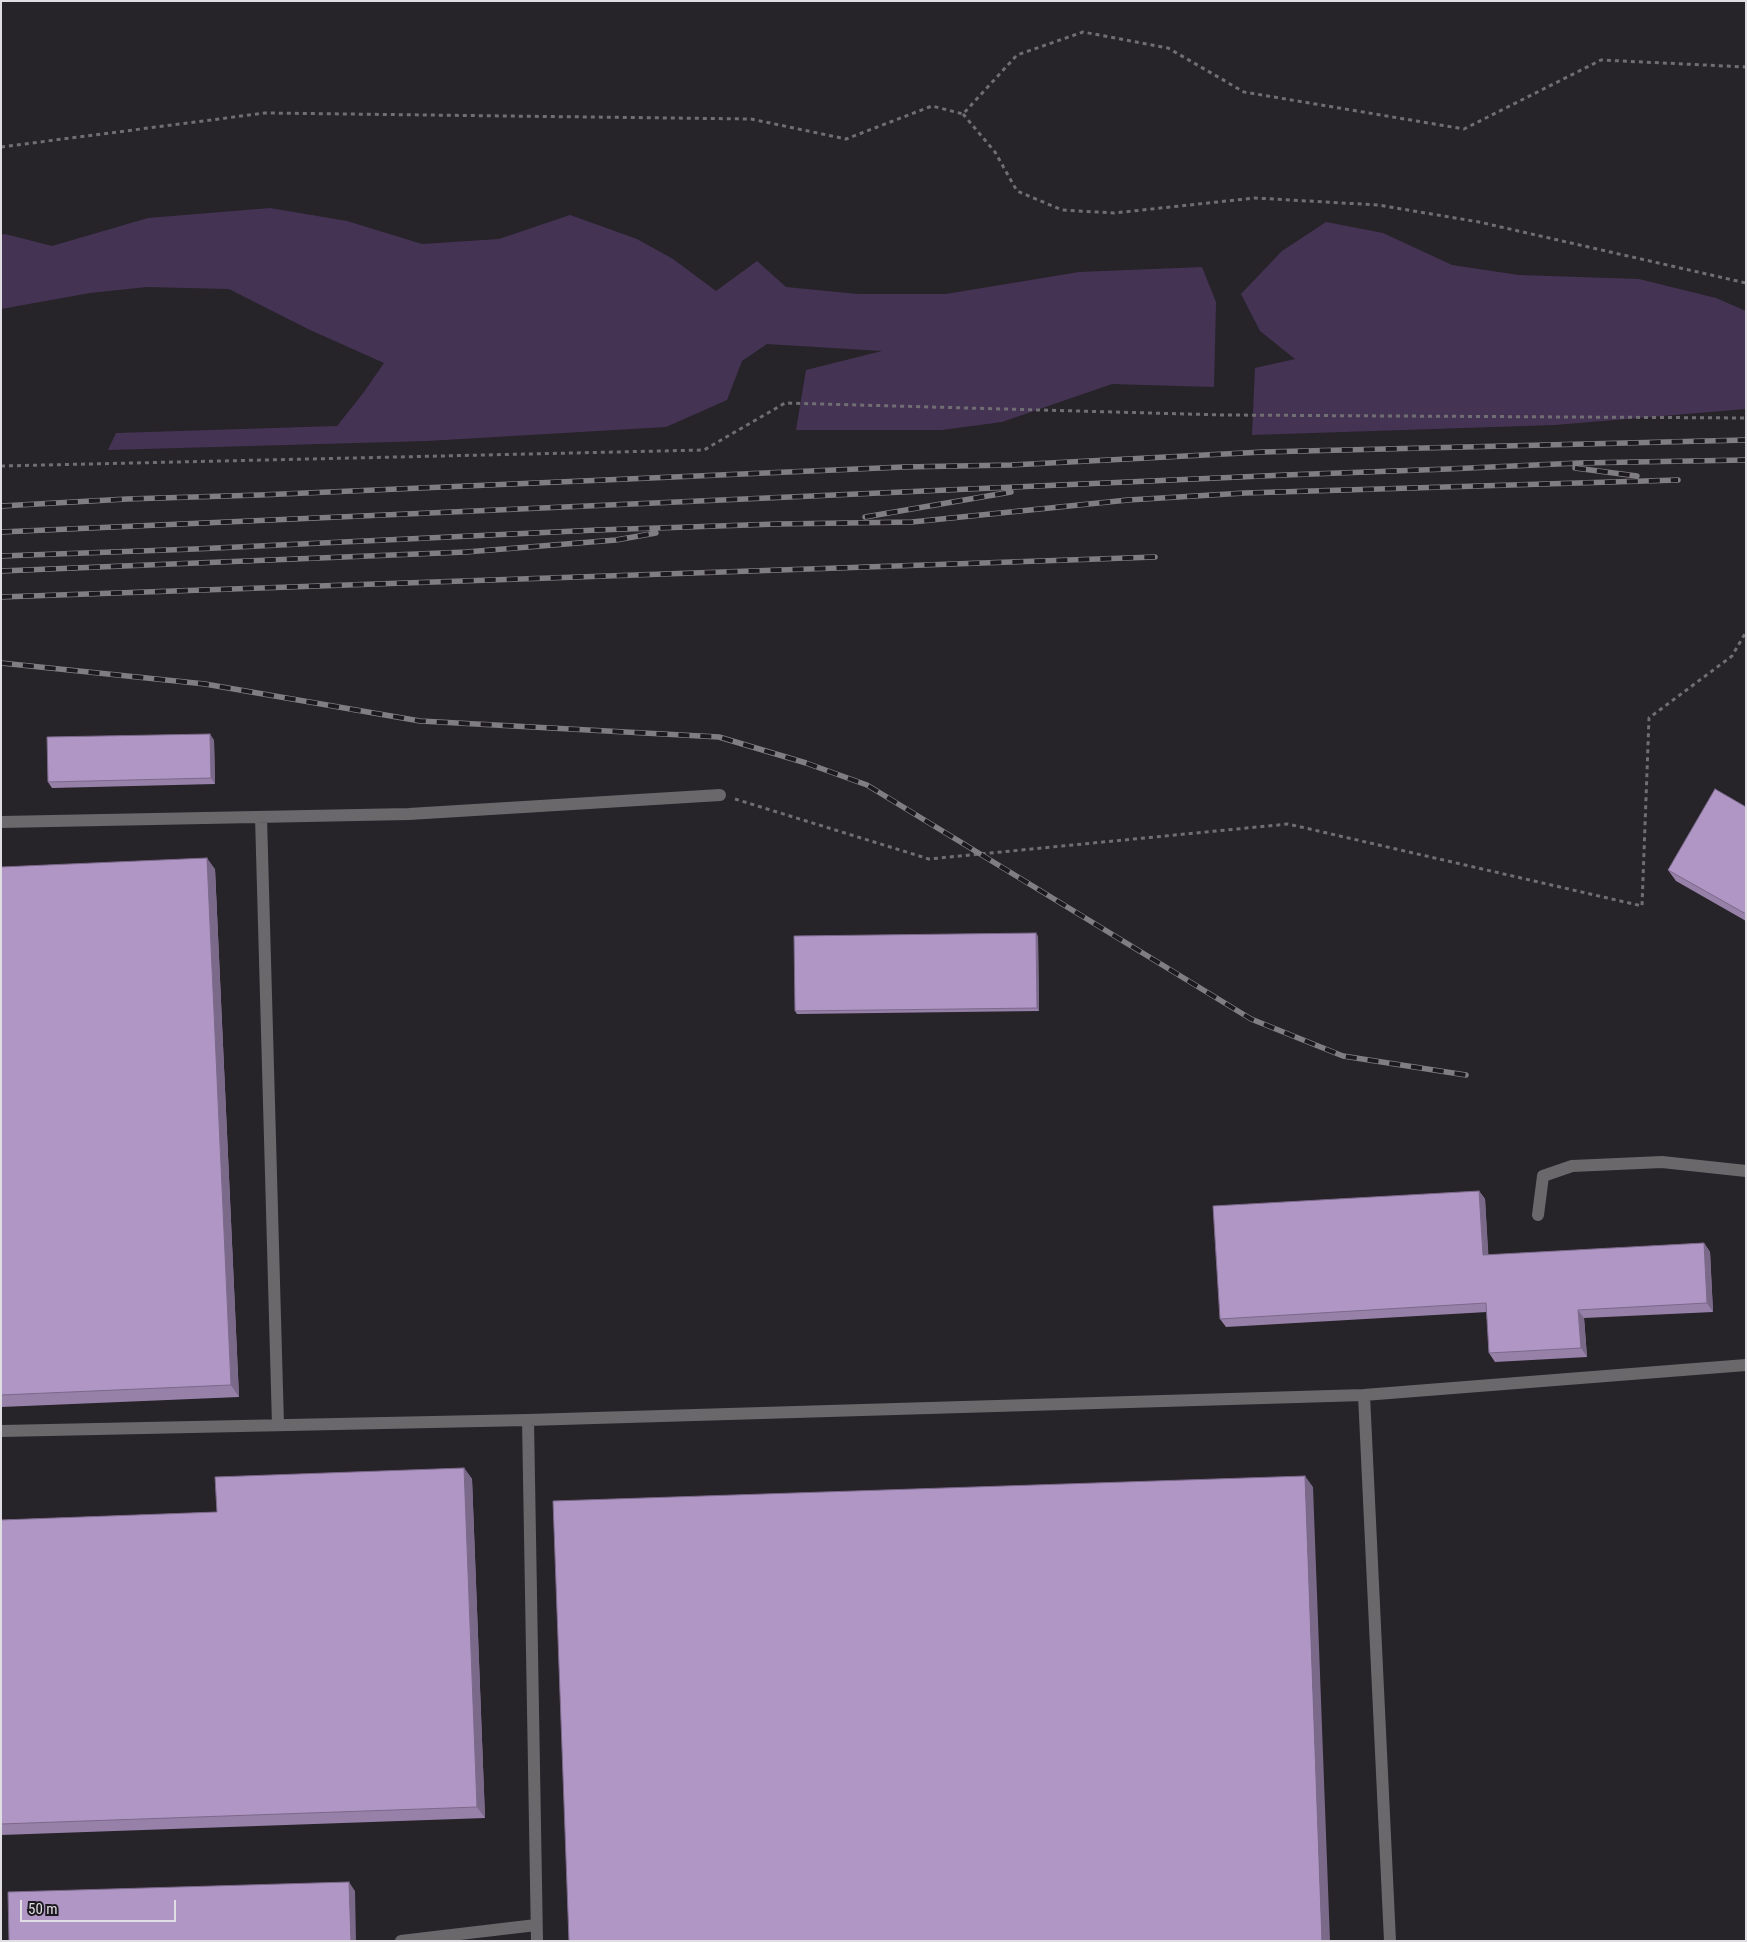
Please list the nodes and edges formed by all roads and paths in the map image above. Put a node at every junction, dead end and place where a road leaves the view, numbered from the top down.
1 (1746, 67) edge
2 (963, 114) junction
3 (1, 147) edge
4 (1746, 283) edge
5 (1746, 418) edge
6 (1, 466) edge
7 (1746, 632) edge
8 (720, 795) joint
9 (261, 817) junction
10 (1, 822) edge
11 (1746, 1171) edge
12 (1538, 1215) dead end
13 (1746, 1365) edge
14 (1364, 1395) junction
15 (528, 1420) junction
16 (278, 1425) junction
17 (1, 1431) edge
18 (536, 1925) junction
19 (401, 1941) edge
20 (537, 1941) edge
21 (1390, 1941) edge

1 - 2 path
2 - 3 path
2 - 4 path
5 - 6 path
7 - 8 path
8 - 9 lane
9 - 10 lane
9 - 16 lane
11 - 12 lane
13 - 14 lane
14 - 15 lane
14 - 21 lane
15 - 16 lane
15 - 18 lane
16 - 17 lane
18 - 19 lane
18 - 20 lane

